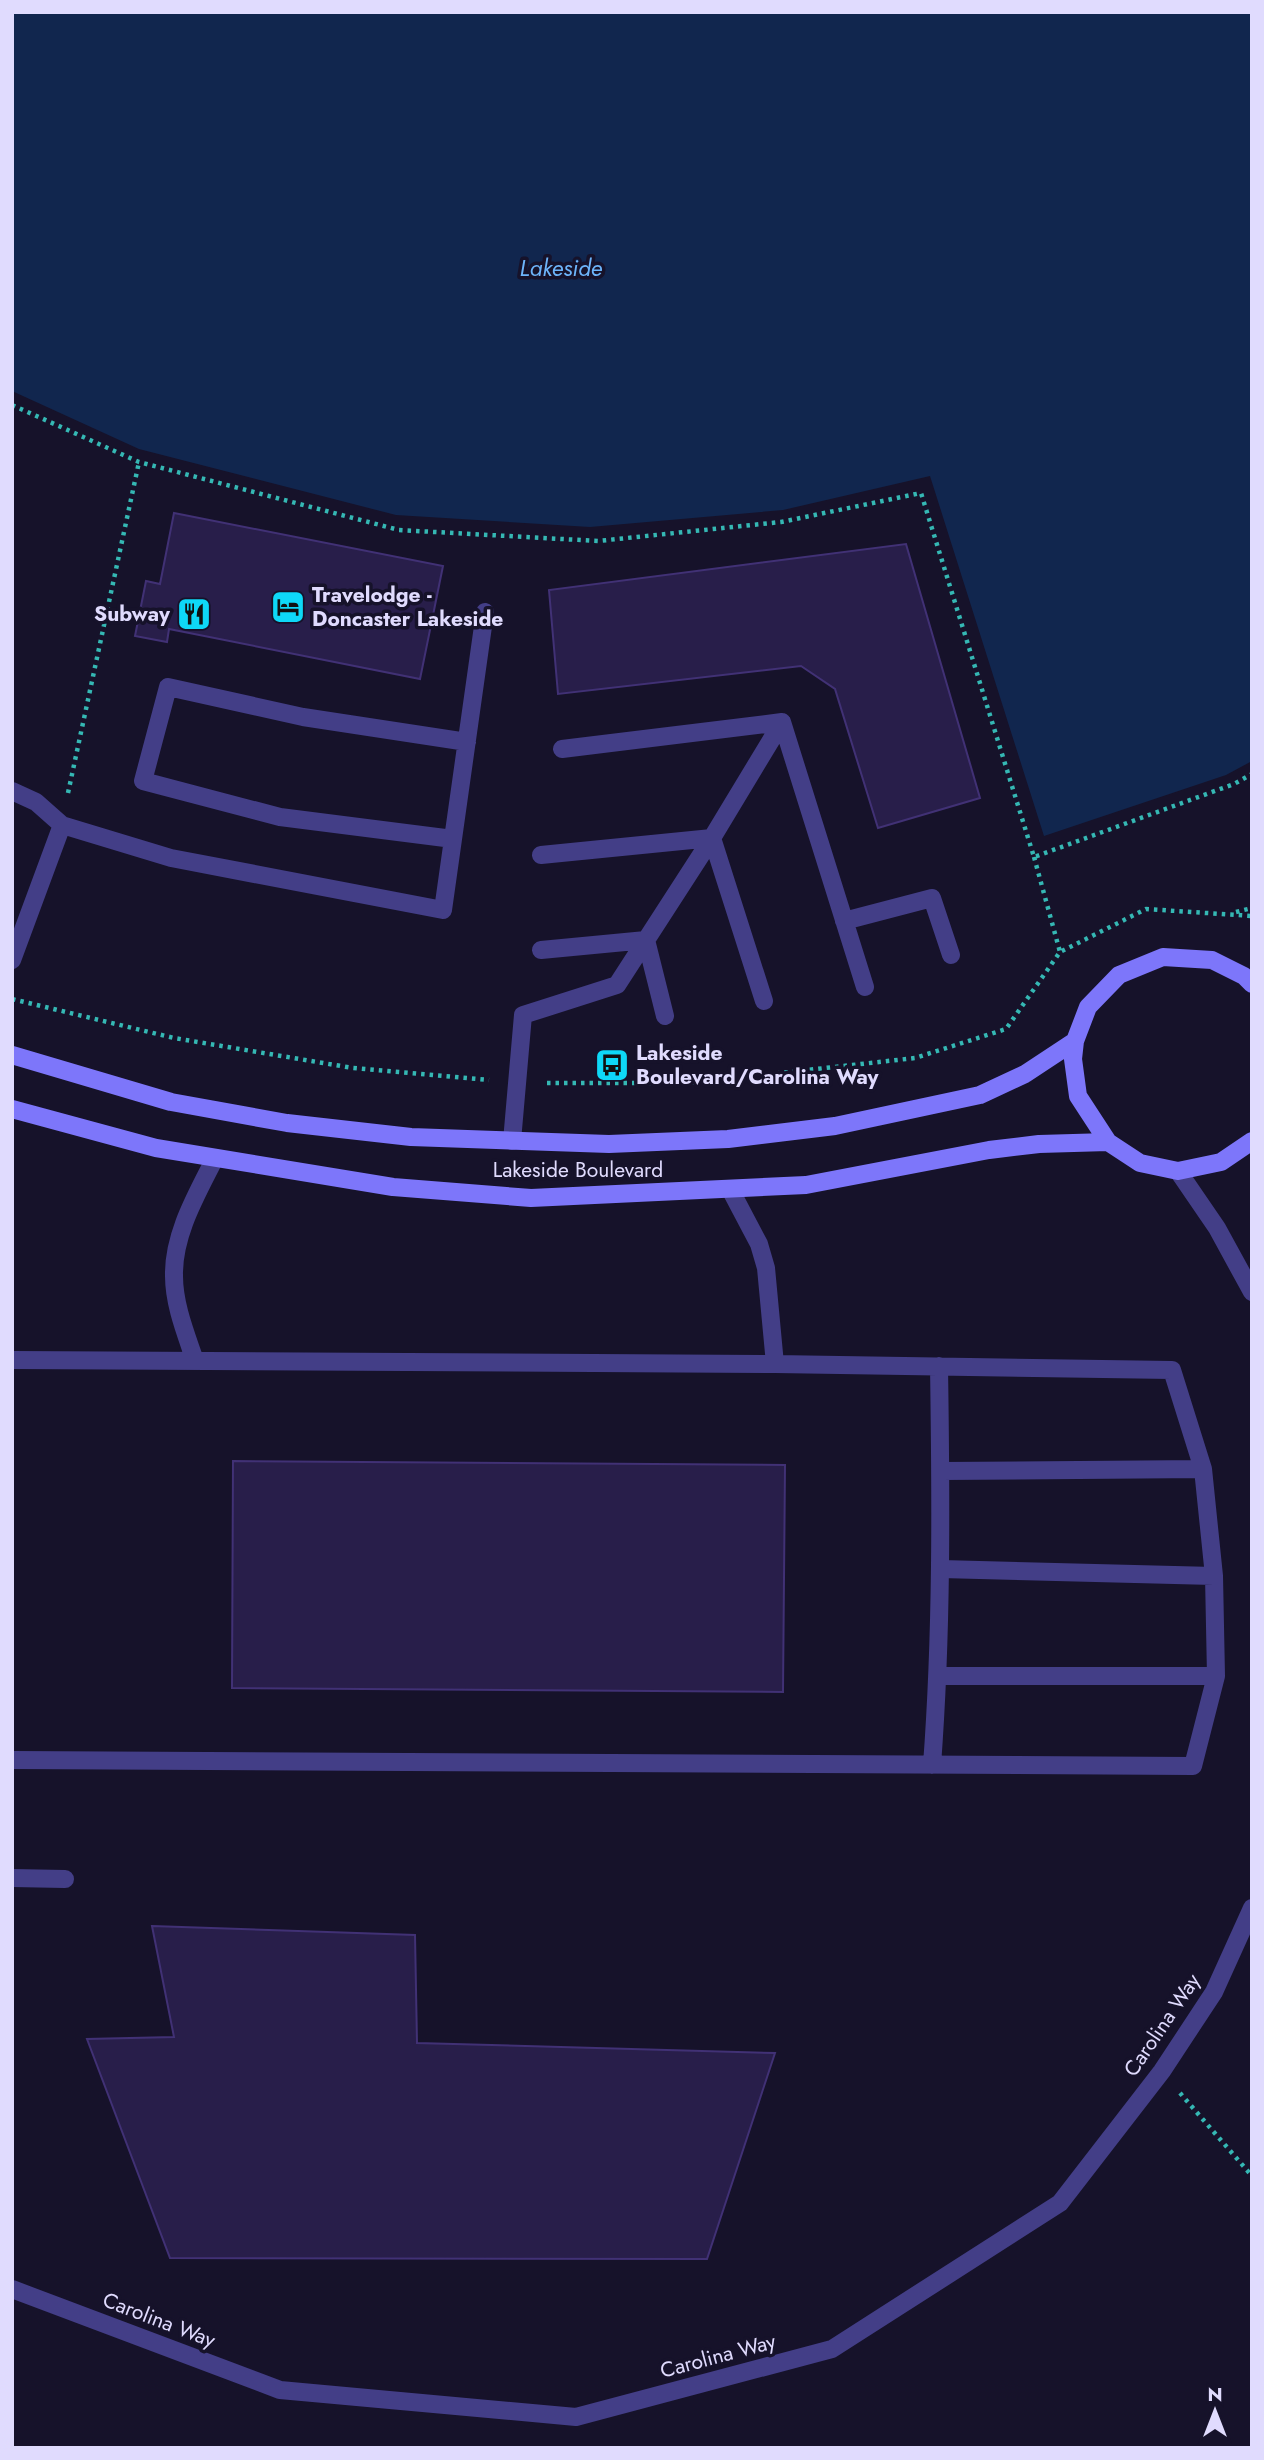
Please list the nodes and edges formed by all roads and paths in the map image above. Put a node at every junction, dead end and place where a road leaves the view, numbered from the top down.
1 (12, 405) edge
2 (139, 462) junction
3 (485, 612) dead end
4 (782, 722) junction
5 (467, 742) junction
6 (562, 749) dead end
7 (1252, 774) edge
8 (12, 791) edge
9 (62, 825) junction
10 (712, 838) junction
11 (453, 839) junction
12 (541, 855) dead end
13 (1034, 857) junction
14 (1252, 908) edge
15 (1231, 913) dead end
16 (844, 921) junction
17 (646, 940) junction
18 (541, 950) dead end
19 (1060, 952) dead end
20 (951, 955) dead end
21 (12, 960) edge
22 (1249, 979) edge
23 (865, 987) dead end
24 (764, 1001) dead end
25 (665, 1016) dead end
26 (1075, 1041) junction
27 (12, 1055) edge
28 (12, 1109) edge
29 (512, 1141) junction
30 (1252, 1141) edge
31 (1108, 1142) junction
32 (215, 1157) junction
33 (1178, 1171) junction
34 (730, 1189) junction
35 (1252, 1292) edge
36 (12, 1360) edge
37 (195, 1361) junction
38 (775, 1364) junction
39 (939, 1366) junction
40 (1203, 1469) junction
41 (941, 1471) junction
42 (941, 1569) junction
43 (1214, 1576) junction
44 (939, 1676) junction
45 (1216, 1676) junction
46 (12, 1760) edge
47 (932, 1765) junction
48 (12, 1878) edge
49 (65, 1879) dead end
50 (1252, 1908) edge
51 (1161, 2071) junction
52 (1252, 2176) edge
53 (12, 2289) edge

1 - 2 path
2 - 9 path
2 - 13 path
3 - 5 street
4 - 6 street
4 - 10 street
4 - 16 street
5 - 11 street
5 - 11 street
7 - 13 path
8 - 9 street
9 - 11 street
9 - 21 street
10 - 12 street
10 - 17 street
10 - 24 street
13 - 19 path
14 - 15 path
16 - 20 street
16 - 23 street
17 - 18 street
17 - 25 street
17 - 29 street
22 - 26 street
26 - 29 street, Lakeside Boulevard
26 - 31 street
27 - 29 street, Lakeside Boulevard
28 - 32 street, Lakeside Boulevard
30 - 33 street
31 - 33 street
31 - 34 street, Lakeside Boulevard
32 - 34 street, Lakeside Boulevard
32 - 37 street
33 - 35 street
34 - 38 street
36 - 37 street
37 - 38 street
38 - 39 street
39 - 40 street
39 - 41 street
40 - 41 street
40 - 43 street
41 - 42 street
42 - 43 street
42 - 44 street
43 - 45 street
44 - 45 street
44 - 47 street
45 - 47 street
46 - 47 street
48 - 49 street
50 - 51 street, Carolina Way
51 - 52 path
51 - 53 street, Carolina Way

